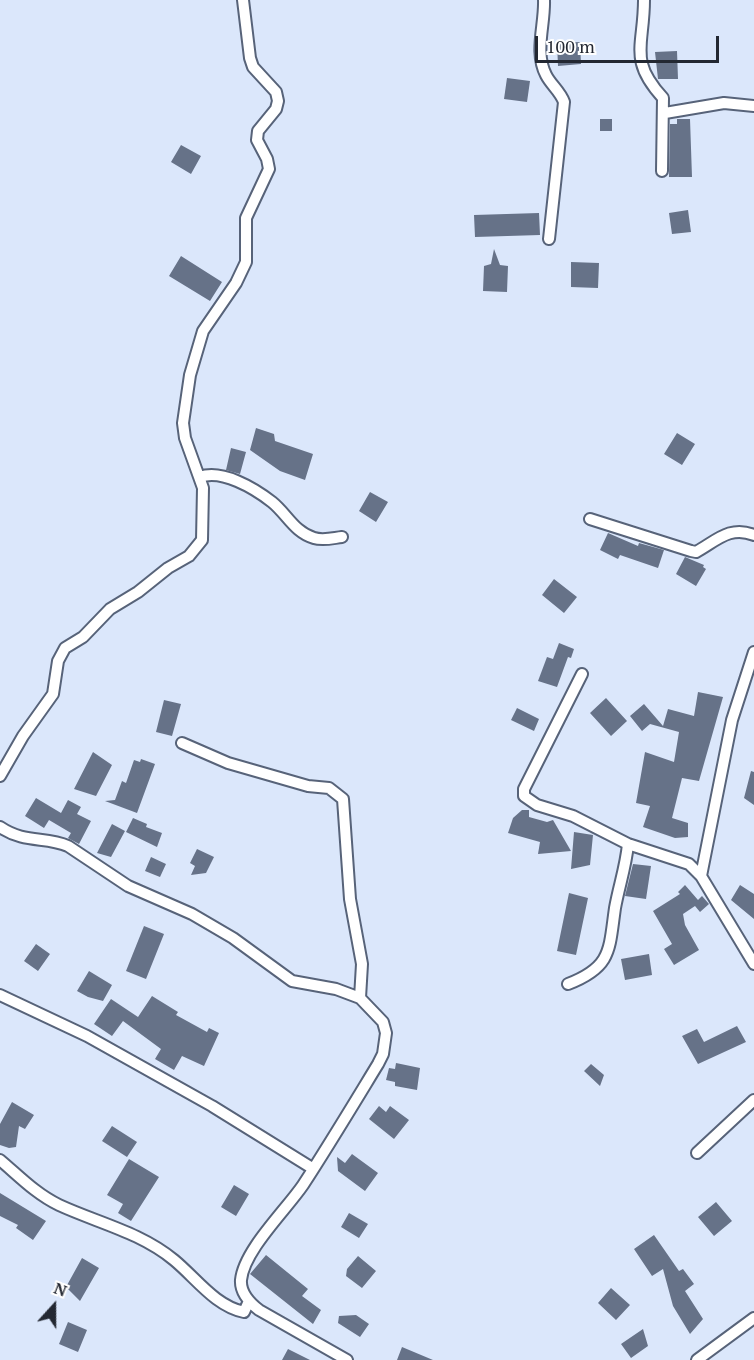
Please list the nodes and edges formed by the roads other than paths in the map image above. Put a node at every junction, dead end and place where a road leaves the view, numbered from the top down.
1 (243, 0) edge
2 (544, 0) edge
3 (644, 0) edge
4 (754, 106) edge
5 (665, 113) junction
6 (662, 171) dead end
7 (549, 239) dead end
8 (200, 477) junction
9 (590, 519) dead end
10 (754, 535) edge
11 (342, 537) dead end
12 (754, 651) edge
13 (582, 674) dead end
14 (182, 743) dead end
15 (0, 776) edge
16 (0, 827) edge
17 (628, 844) junction
18 (701, 876) junction
19 (754, 964) edge
20 (568, 984) dead end
21 (0, 995) edge
22 (360, 998) junction
23 (754, 1100) edge
24 (697, 1153) dead end
25 (0, 1160) edge
26 (312, 1168) junction
27 (249, 1301) junction
28 (754, 1318) edge
29 (347, 1360) edge
30 (697, 1360) edge

1 - 8 street
2 - 7 street
3 - 5 street
4 - 5 street
5 - 6 street
8 - 11 street
8 - 15 street
9 - 10 street
12 - 18 street
13 - 17 street
14 - 22 street
16 - 22 street
17 - 18 street
17 - 20 street
18 - 19 street
21 - 26 street
22 - 26 street
23 - 24 street
25 - 27 street
26 - 27 street
27 - 29 street
28 - 30 street

